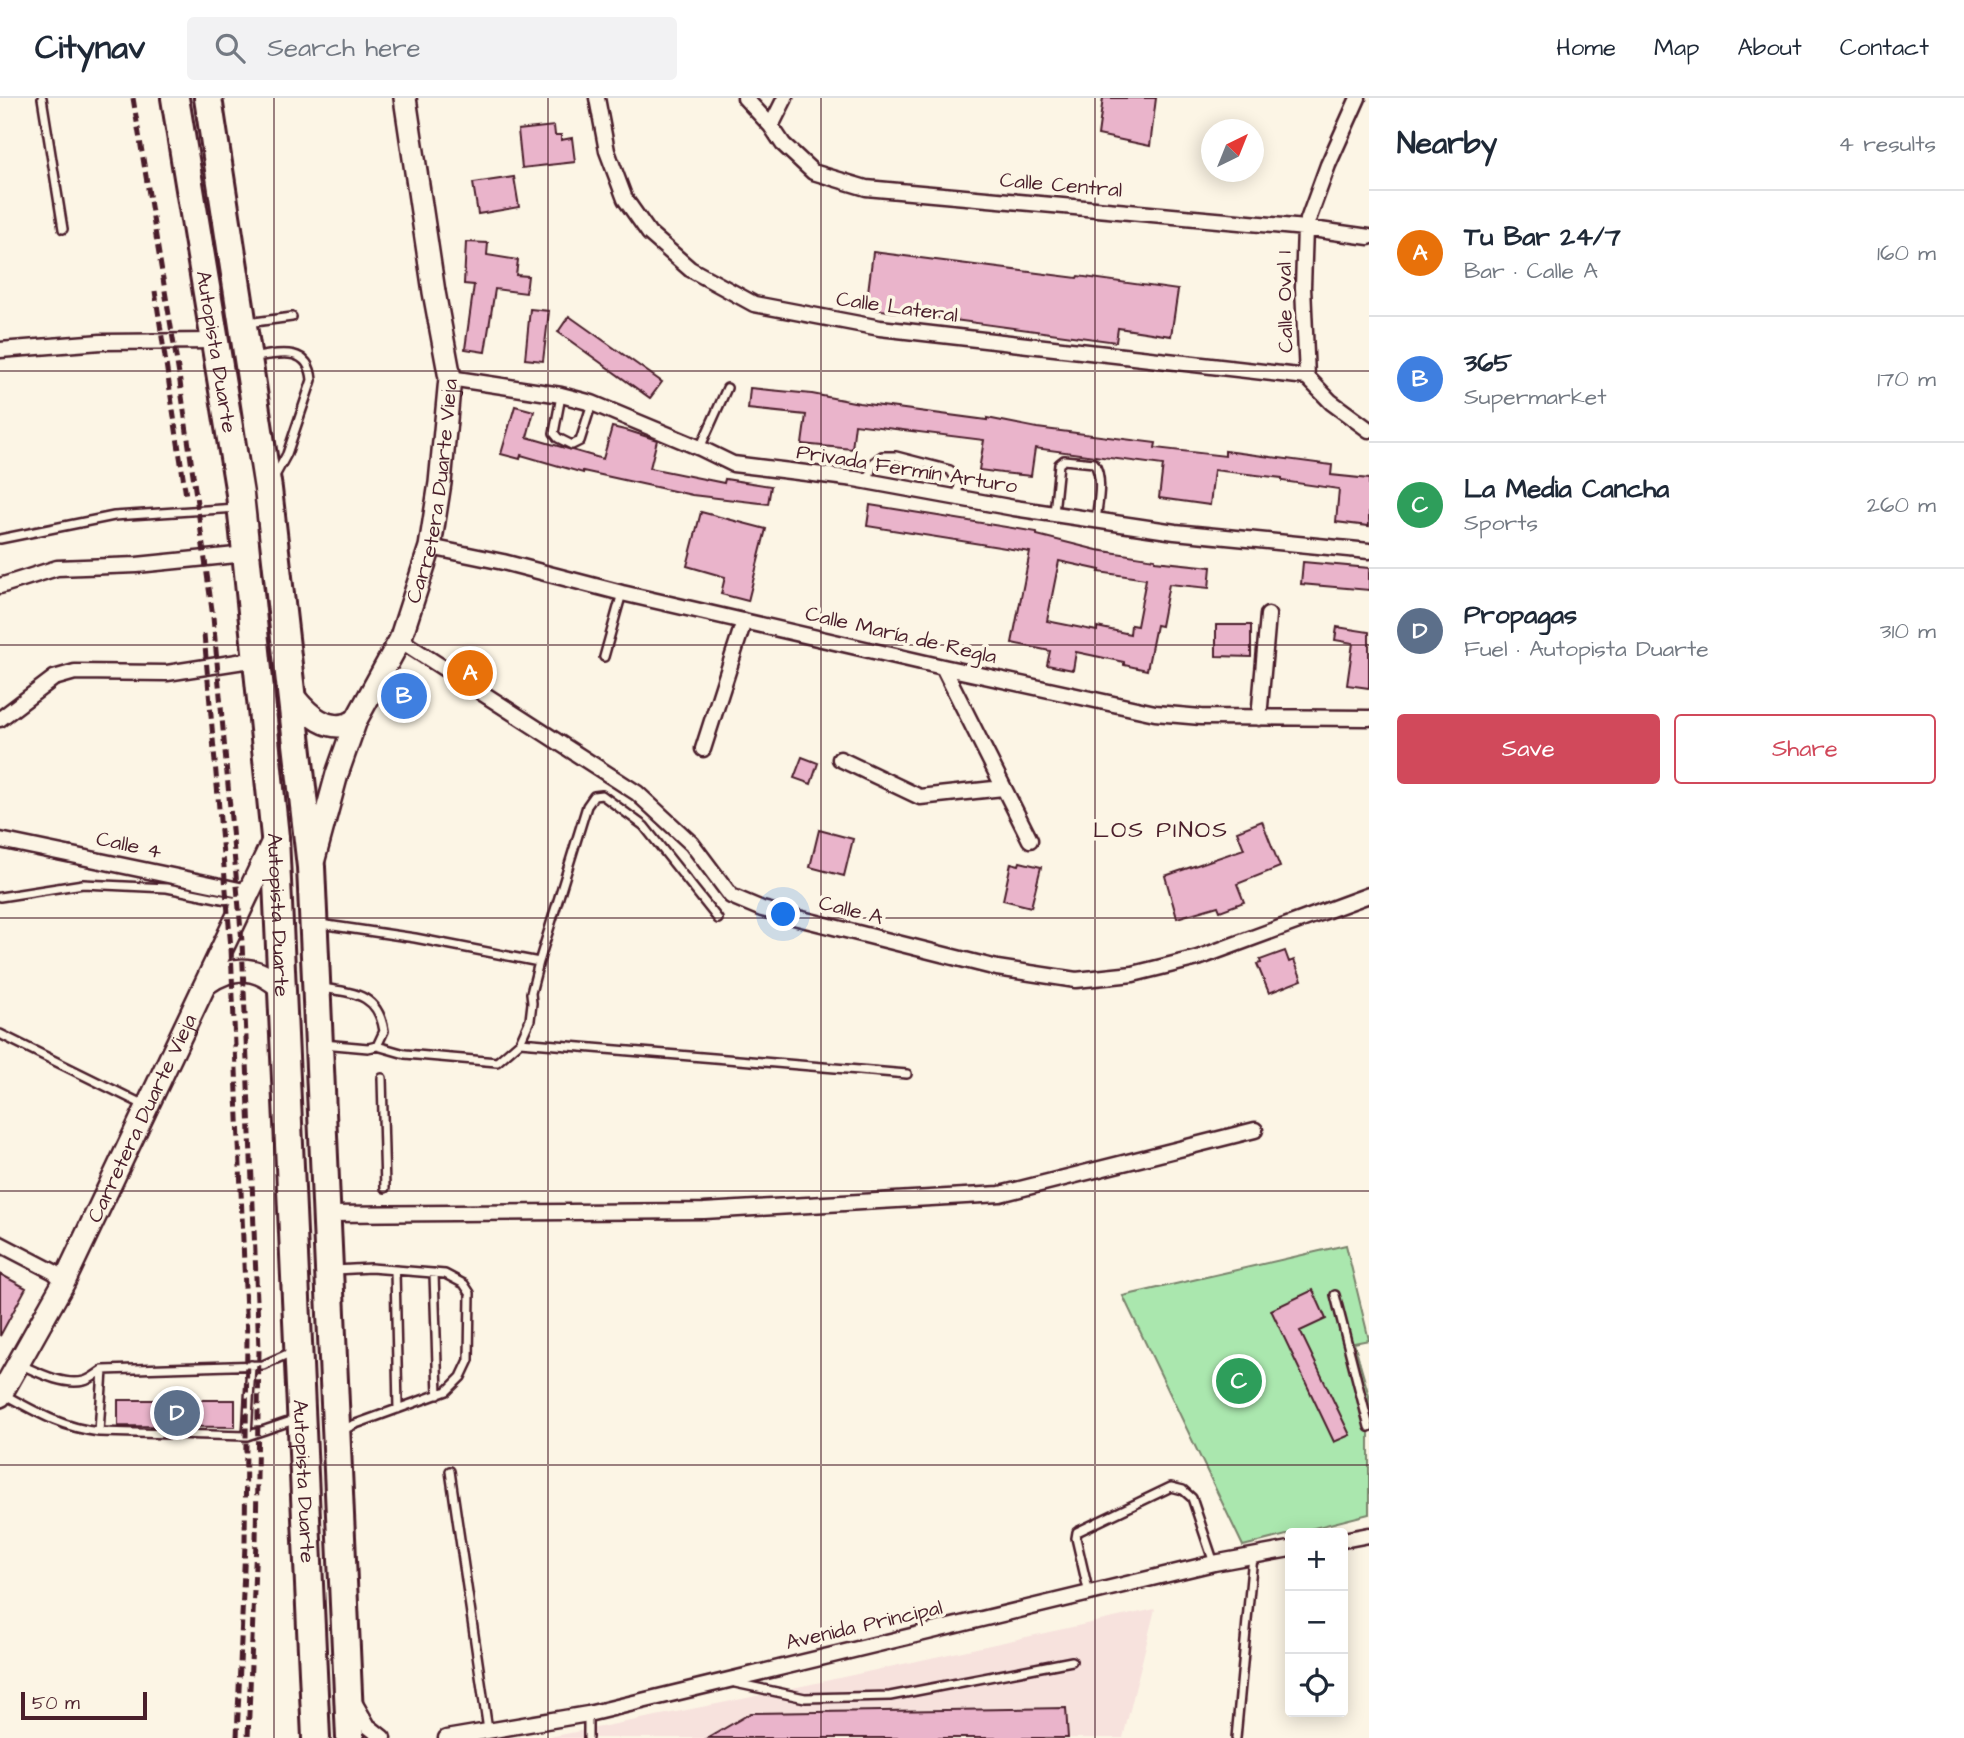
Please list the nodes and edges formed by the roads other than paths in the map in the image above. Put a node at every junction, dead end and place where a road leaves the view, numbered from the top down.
1 (42, 98) edge
2 (175, 98) edge
3 (208, 98) edge
4 (405, 98) edge
5 (597, 98) edge
6 (746, 98) edge
7 (785, 98) edge
8 (1358, 98) edge
9 (771, 126) junction
10 (63, 229) dead end
11 (1305, 229) junction
12 (1369, 237) edge
13 (292, 317) dead end
14 (243, 323) junction
15 (215, 341) junction
16 (0, 350) edge
17 (248, 358) junction
18 (450, 377) junction
19 (1307, 377) junction
20 (727, 388) dead end
21 (561, 395) junction
22 (592, 403) junction
23 (1369, 430) edge
24 (700, 448) junction
25 (868, 482) junction
26 (268, 489) junction
27 (957, 498) junction
28 (241, 508) junction
29 (1054, 514) junction
30 (1096, 520) junction
31 (0, 539) edge
32 (430, 547) junction
33 (1369, 551) edge
34 (246, 554) junction
35 (0, 586) edge
36 (622, 593) junction
37 (1268, 615) dead end
38 (744, 621) junction
39 (400, 640) junction
40 (604, 657) dead end
41 (257, 659) junction
42 (943, 667) junction
43 (291, 693) junction
44 (1259, 718) junction
45 (1369, 718) edge
46 (0, 719) edge
47 (356, 720) junction
48 (703, 749) dead end
49 (839, 759) dead end
50 (1003, 788) junction
51 (275, 837) junction
52 (0, 839) edge
53 (1030, 840) dead end
54 (311, 867) junction
55 (1369, 895) edge
56 (0, 897) edge
57 (247, 898) junction
58 (718, 919) dead end
59 (313, 923) junction
60 (539, 962) junction
61 (207, 983) junction
62 (316, 988) junction
63 (282, 989) junction
64 (0, 1034) edge
65 (520, 1042) junction
66 (318, 1043) junction
67 (377, 1046) junction
68 (907, 1074) dead end
69 (382, 1078) dead end
70 (148, 1107) junction
71 (1255, 1130) dead end
72 (385, 1188) dead end
73 (325, 1214) junction
74 (0, 1244) edge
75 (396, 1270) junction
76 (330, 1271) junction
77 (434, 1274) junction
78 (64, 1282) junction
79 (1335, 1295) dead end
80 (298, 1349) junction
81 (18, 1364) junction
82 (250, 1365) junction
83 (103, 1370) junction
84 (1, 1394) edge
85 (438, 1395) junction
86 (398, 1409) junction
87 (301, 1418) junction
88 (1369, 1427) edge
89 (99, 1432) junction
90 (337, 1433) junction
91 (247, 1436) junction
92 (450, 1471) dead end
93 (1369, 1535) edge
94 (1348, 1539) edge
95 (1285, 1550) edge
96 (1253, 1556) junction
97 (1214, 1563) junction
98 (1088, 1594) junction
99 (1072, 1661) dead end
100 (724, 1680) junction
101 (348, 1690) junction
102 (588, 1714) junction
103 (488, 1731) junction
104 (316, 1738) edge
105 (350, 1738) edge
106 (383, 1738) edge
107 (446, 1738) edge
108 (588, 1738) edge
109 (1236, 1738) edge

1 - 10 lane
2 - 15 highway, Autopista Duarte
3 - 14 highway, Autopista Duarte
4 - 18 main road, Carretera Duarte Vieja
5 - 19 street, Calle Lateral
6 - 9 street, Calle Central
7 - 9 street
8 - 11 street, Calle Oval 1
9 - 11 street, Calle Central
11 - 12 street, Calle Central
11 - 19 street, Calle Oval 1
13 - 14 lane
14 - 17 highway, Autopista Duarte
15 - 16 street
15 - 28 highway, Autopista Duarte
17 - 26 highway, Autopista Duarte
17 - 26 lane
18 - 21 street, Privada Fermín Arturo
18 - 32 main road, Carretera Duarte Vieja
19 - 23 street, Calle Oval 1
20 - 24 lane
21 - 22 street, Privada Fermín Arturo
21 - 22 lane
22 - 24 street, Privada Fermín Arturo
24 - 25 street, Privada Fermín Arturo
25 - 27 street, Privada Fermín Arturo
25 - 27 lane
26 - 43 highway, Autopista Duarte
27 - 29 street, Privada Fermín Arturo
28 - 31 lane
28 - 34 highway, Autopista Duarte
29 - 30 street, Privada Fermín Arturo
29 - 30 lane
30 - 33 street, Privada Fermín Arturo
32 - 36 street, Calle María de Regla
32 - 39 main road, Carretera Duarte Vieja
34 - 35 street
34 - 41 highway, Autopista Duarte
36 - 38 street, Calle María de Regla
36 - 40 lane
37 - 44 street
38 - 42 street, Calle María de Regla
38 - 48 street
39 - 47 main road, Carretera Duarte Vieja
39 - 55 street, Calle A
41 - 46 street
41 - 51 highway, Autopista Duarte
42 - 44 street, Calle María de Regla
42 - 50 street
43 - 47 main road
43 - 54 highway, Autopista Duarte
44 - 45 street, Calle María de Regla
47 - 54 main road, Carretera Duarte Vieja
49 - 50 street
50 - 53 street
51 - 57 main road, Carretera Duarte Vieja
51 - 63 highway, Autopista Duarte
52 - 57 street, Calle 4
54 - 59 highway, Autopista Duarte
56 - 57 lane
57 - 61 main road, Carretera Duarte Vieja
58 - 60 lane
59 - 60 lane
59 - 62 highway, Autopista Duarte
60 - 65 lane
61 - 63 main road
61 - 70 main road, Carretera Duarte Vieja
62 - 66 highway, Autopista Duarte
62 - 67 lane
63 - 80 highway, Autopista Duarte
64 - 70 lane
65 - 67 lane
65 - 68 lane
66 - 67 lane
66 - 73 highway, Autopista Duarte
69 - 72 lane
70 - 78 main road, Carretera Duarte Vieja
71 - 73 street
73 - 76 highway, Autopista Duarte
74 - 78 street
75 - 76 lane
75 - 77 lane
75 - 86 lane
76 - 90 highway, Autopista Duarte
77 - 85 lane
77 - 85 lane
78 - 81 main road, Carretera Duarte Vieja
79 - 88 lane
80 - 82 lane
80 - 87 highway, Autopista Duarte
81 - 83 lane
81 - 84 main road, Carretera Duarte Vieja
82 - 83 lane
82 - 91 lane
83 - 89 lane
84 - 89 lane
85 - 86 lane
86 - 90 lane
87 - 91 lane
87 - 104 highway, Autopista Duarte
89 - 91 lane
90 - 101 highway, Autopista Duarte
92 - 103 lane
93 - 94 street
95 - 96 street, Avenida Principal
96 - 97 street, Avenida Principal
96 - 109 lane
97 - 98 street, Avenida Principal
97 - 98 lane
98 - 100 street, Avenida Principal
99 - 100 lane
100 - 102 street, Avenida Principal
101 - 105 highway, Autopista Duarte
101 - 106 street
102 - 103 street, Avenida Principal
102 - 108 lane
103 - 107 street, Avenida Principal

